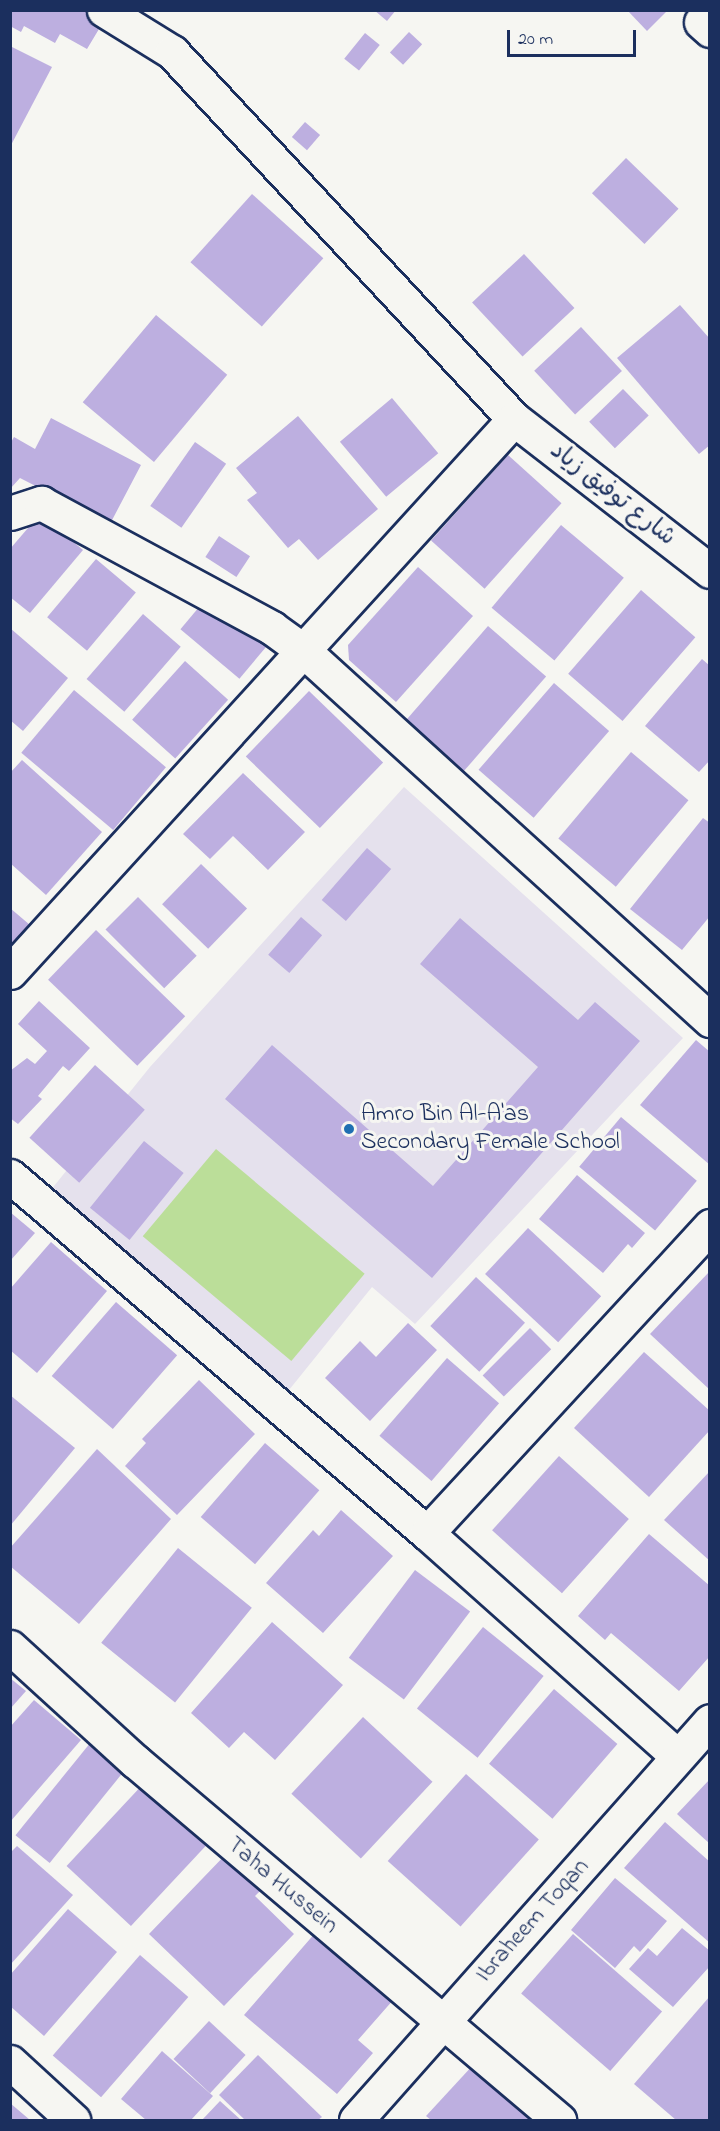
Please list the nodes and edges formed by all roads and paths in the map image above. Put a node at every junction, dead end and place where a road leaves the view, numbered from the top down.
1 (104, 10) edge
2 (513, 419) junction
3 (10, 513) edge
4 (708, 567) edge
5 (304, 651) junction
6 (10, 972) edge
7 (710, 1020) edge
8 (10, 1176) edge
9 (710, 1226) edge
10 (428, 1533) junction
11 (10, 1647) edge
12 (710, 1721) edge
13 (677, 1756) junction
14 (442, 2022) junction
15 (10, 2062) edge
16 (73, 2121) edge
17 (356, 2121) edge
18 (559, 2121) edge

1 - 2 street, شارع توفيق زياد
2 - 4 street, شارع توفيق زياد
2 - 5 street
3 - 5 street
5 - 6 street
5 - 7 street
8 - 10 street
9 - 10 street
10 - 13 street
11 - 14 street, Taha Hussein
12 - 13 street, Ibraheem Toqan
13 - 14 street, Ibraheem Toqan
14 - 17 street, Ibraheem Toqan
14 - 18 street, Taha Hussein
15 - 16 street

